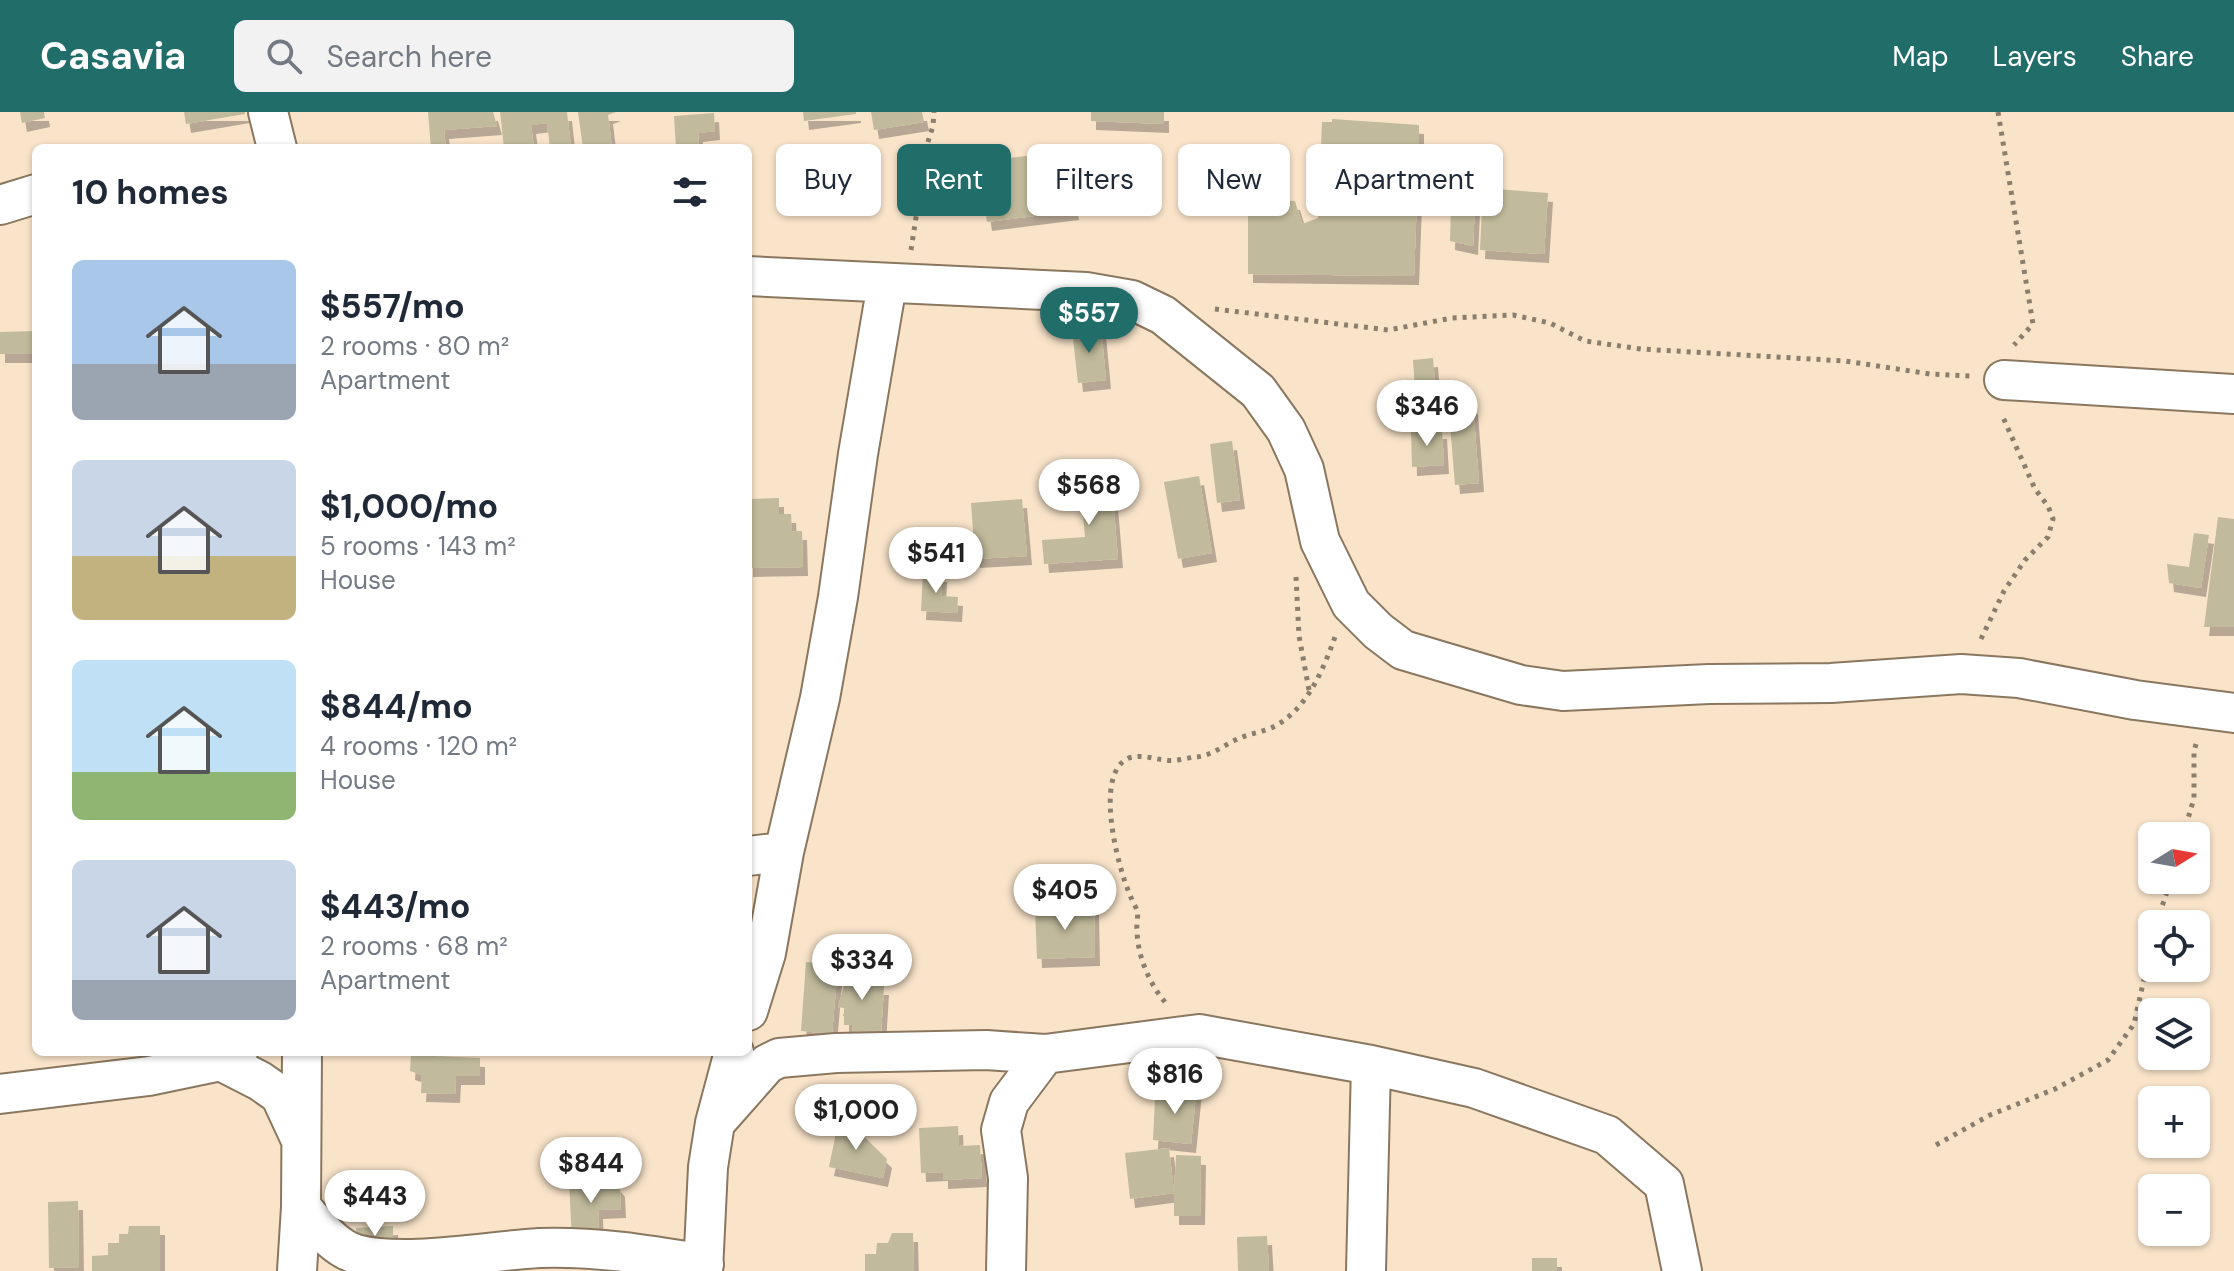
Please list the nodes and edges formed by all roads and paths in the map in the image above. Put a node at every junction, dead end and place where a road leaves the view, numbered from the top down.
1 (268, 112) edge
2 (934, 112) edge
3 (276, 144) edge
4 (752, 276) edge
5 (897, 283) junction
6 (1163, 315) junction
7 (1990, 378) joint
8 (2234, 394) edge
9 (1320, 541) junction
10 (1351, 604) junction
11 (1309, 691) junction
12 (2228, 713) edge
13 (2187, 822) edge
14 (766, 854) edge
15 (2143, 982) edge
16 (752, 998) edge
17 (1199, 1034) junction
18 (1045, 1054) junction
19 (302, 1056) edge
20 (733, 1056) edge
21 (230, 1057) edge
22 (1371, 1065) junction
23 (0, 1094) edge
24 (715, 1123) junction
25 (301, 1140) junction
26 (1936, 1145) dead end
27 (301, 1207) junction
28 (703, 1268) edge
29 (297, 1271) edge
30 (1006, 1271) edge
31 (1366, 1271) edge
32 (1682, 1271) edge

1 - 3 street
2 - 5 path
4 - 5 street
5 - 6 street
5 - 14 street
6 - 7 path
6 - 9 street
7 - 8 street
9 - 10 street
9 - 11 path
10 - 11 path
10 - 12 street
11 - 17 path
12 - 13 path
14 - 16 street
15 - 26 path
17 - 18 street
17 - 22 street
18 - 24 street
18 - 30 street
19 - 25 street
20 - 24 street
21 - 23 street
21 - 25 street
22 - 31 street
22 - 32 street
24 - 28 street
25 - 27 street
27 - 28 street
27 - 29 street

